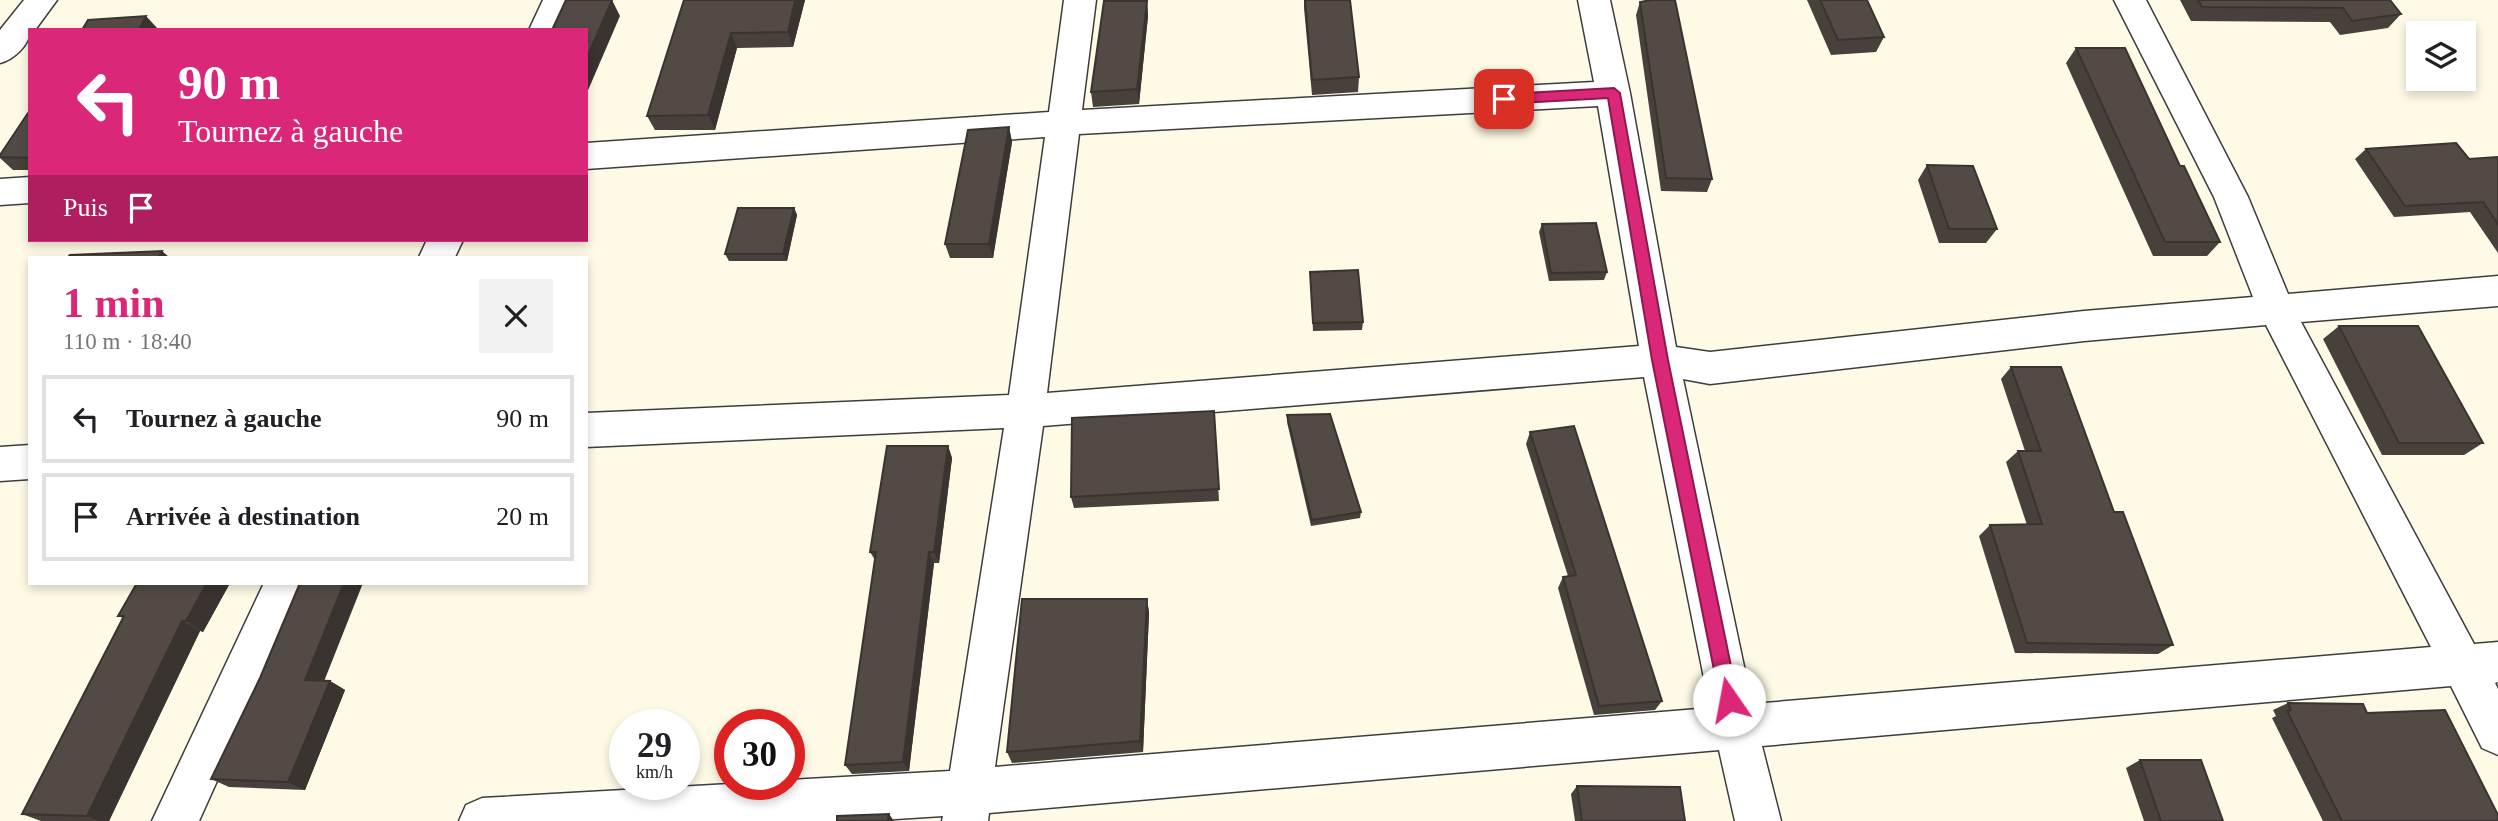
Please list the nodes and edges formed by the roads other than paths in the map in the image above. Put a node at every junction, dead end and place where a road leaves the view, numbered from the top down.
1 (41, 0) edge
2 (559, 0) edge
3 (1080, 0) edge
4 (1594, 0) edge
5 (2130, 0) edge
6 (546, 28) edge
7 (0, 52) edge
8 (1614, 93) junction
9 (1064, 123) junction
10 (588, 156) edge
11 (28, 190) edge
12 (0, 192) edge
13 (2498, 291) edge
14 (2276, 310) junction
15 (1660, 360) junction
16 (1026, 411) junction
17 (588, 430) edge
18 (28, 461) edge
19 (0, 464) edge
20 (284, 585) edge
21 (2479, 664) edge
22 (1735, 726) junction
23 (2498, 733) edge
24 (967, 806) edge
25 (175, 821) edge
26 (482, 821) edge
27 (1758, 821) edge

1 - 7 street
2 - 6 street
3 - 9 street
4 - 8 street
5 - 14 street
8 - 9 street
8 - 15 street
9 - 10 street
9 - 16 street
11 - 12 street
13 - 14 street
14 - 15 street
14 - 21 street
15 - 16 street
15 - 22 street
16 - 17 street
16 - 24 street
18 - 19 street
20 - 25 street
21 - 22 street
21 - 23 street
22 - 24 street
22 - 27 street
24 - 26 street

